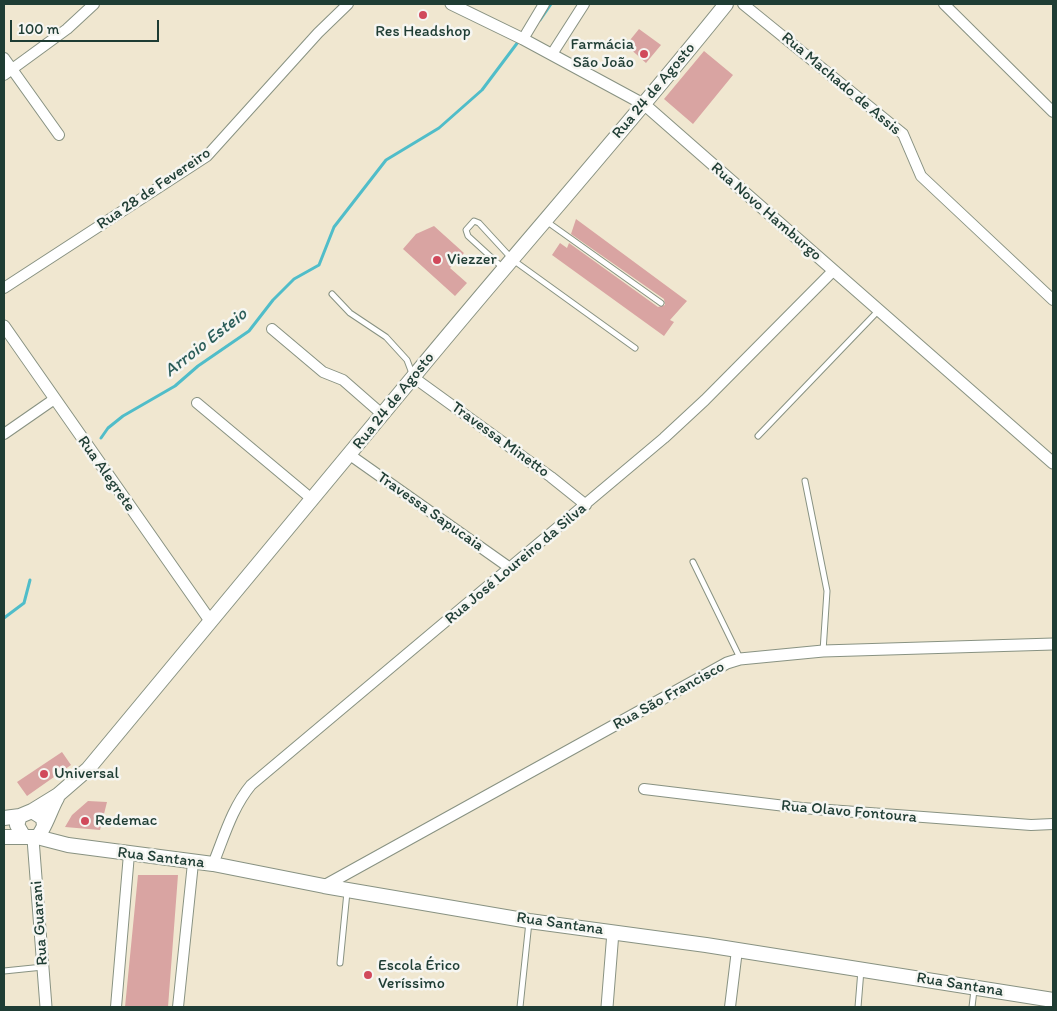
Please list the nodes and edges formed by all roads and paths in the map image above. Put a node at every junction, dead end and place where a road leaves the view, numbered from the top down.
1 (94, 4) edge
2 (348, 4) edge
3 (451, 4) edge
4 (544, 4) edge
5 (726, 4) edge
6 (743, 4) edge
7 (944, 4) edge
8 (581, 5) edge
9 (523, 39) junction
10 (552, 54) junction
11 (4, 58) edge
12 (8, 72) edge
13 (645, 105) junction
14 (1053, 112) edge
15 (59, 135) dead end
16 (545, 220) junction
17 (509, 264) junction
18 (833, 271) junction
19 (4, 288) edge
20 (332, 294) dead end
21 (1053, 300) edge
22 (661, 303) dead end
23 (878, 311) junction
24 (4, 326) edge
25 (272, 329) dead end
26 (635, 348) dead end
27 (413, 377) junction
28 (53, 400) junction
29 (197, 403) dead end
30 (383, 415) junction
31 (4, 434) edge
32 (758, 436) dead end
33 (350, 455) junction
34 (1053, 463) edge
35 (805, 481) dead end
36 (313, 500) junction
37 (586, 505) junction
38 (693, 562) dead end
39 (510, 568) junction
40 (210, 622) junction
41 (1053, 644) edge
42 (823, 651) junction
43 (740, 659) junction
44 (644, 789) dead end
45 (58, 795) junction
46 (26, 814) junction
47 (4, 818) edge
48 (1053, 824) edge
49 (36, 834) junction
50 (4, 837) edge
51 (129, 854) junction
52 (192, 863) junction
53 (213, 864) junction
54 (324, 886) junction
55 (347, 890) junction
56 (529, 921) junction
57 (613, 932) junction
58 (737, 950) junction
59 (340, 963) dead end
60 (43, 968) junction
61 (861, 969) junction
62 (4, 971) edge
63 (974, 987) junction
64 (1049, 1002) edge
65 (46, 1007) edge
66 (116, 1007) edge
67 (178, 1007) edge
68 (520, 1007) edge
69 (607, 1007) edge
70 (730, 1007) edge
71 (858, 1007) edge
72 (972, 1007) edge

1 - 12 street
2 - 19 street, Rua 28 de Fevereiro
3 - 9 street, Rua Novo Hamburgo
4 - 9 street
5 - 13 main road, Rua 24 de Agosto
6 - 21 street, Rua Machado de Assis
7 - 14 street
8 - 10 street
9 - 10 street, Rua Novo Hamburgo
10 - 13 street, Rua Novo Hamburgo
11 - 12 street
12 - 15 street
13 - 16 main road, Rua 24 de Agosto
13 - 18 street, Rua Novo Hamburgo
16 - 17 main road, Rua 24 de Agosto
16 - 22 lane
17 - 17 lane
17 - 26 lane
17 - 27 main road, Rua 24 de Agosto
18 - 23 street, Rua Novo Hamburgo
18 - 37 street, Rua José Loureiro da Silva
20 - 27 lane
23 - 32 lane
23 - 34 street, Rua Novo Hamburgo
24 - 28 street, Rua Alegrete
25 - 30 street
27 - 30 main road, Rua 24 de Agosto
27 - 37 street, Travessa Minetto
28 - 31 street
28 - 40 street, Rua Alegrete
29 - 36 street
30 - 33 main road, Rua 24 de Agosto
33 - 36 main road, Rua 24 de Agosto
33 - 39 street, Travessa Sapucaia
35 - 42 lane
36 - 40 main road, Rua 24 de Agosto
37 - 39 street, Rua José Loureiro da Silva
38 - 43 lane
39 - 53 street, Rua José Loureiro da Silva
40 - 45 main road, Rua 24 de Agosto
41 - 42 street, Rua São Francisco
42 - 43 street, Rua São Francisco
43 - 54 street, Rua São Francisco
44 - 48 street, Rua Olavo Fontoura
45 - 46 main road, Rua 24 de Agosto
45 - 49 main road, Rua 24 de Agosto
46 - 47 main road, Rua 24 de Agosto
46 - 49 main road
46 - 49 main road
49 - 50 main road
49 - 51 main road, Rua Santana
49 - 60 street, Rua Guarani
51 - 52 main road, Rua Santana
51 - 66 street
52 - 53 main road, Rua Santana
52 - 67 street
53 - 54 main road, Rua Santana
54 - 55 main road, Rua Santana
55 - 56 main road, Rua Santana
55 - 59 lane
56 - 57 main road, Rua Santana
56 - 68 lane
57 - 58 main road, Rua Santana
57 - 69 street
58 - 61 main road, Rua Santana
58 - 70 street
60 - 62 lane
60 - 65 street, Rua Guarani
61 - 63 main road, Rua Santana
61 - 71 lane
63 - 64 main road, Rua Santana
63 - 72 lane

